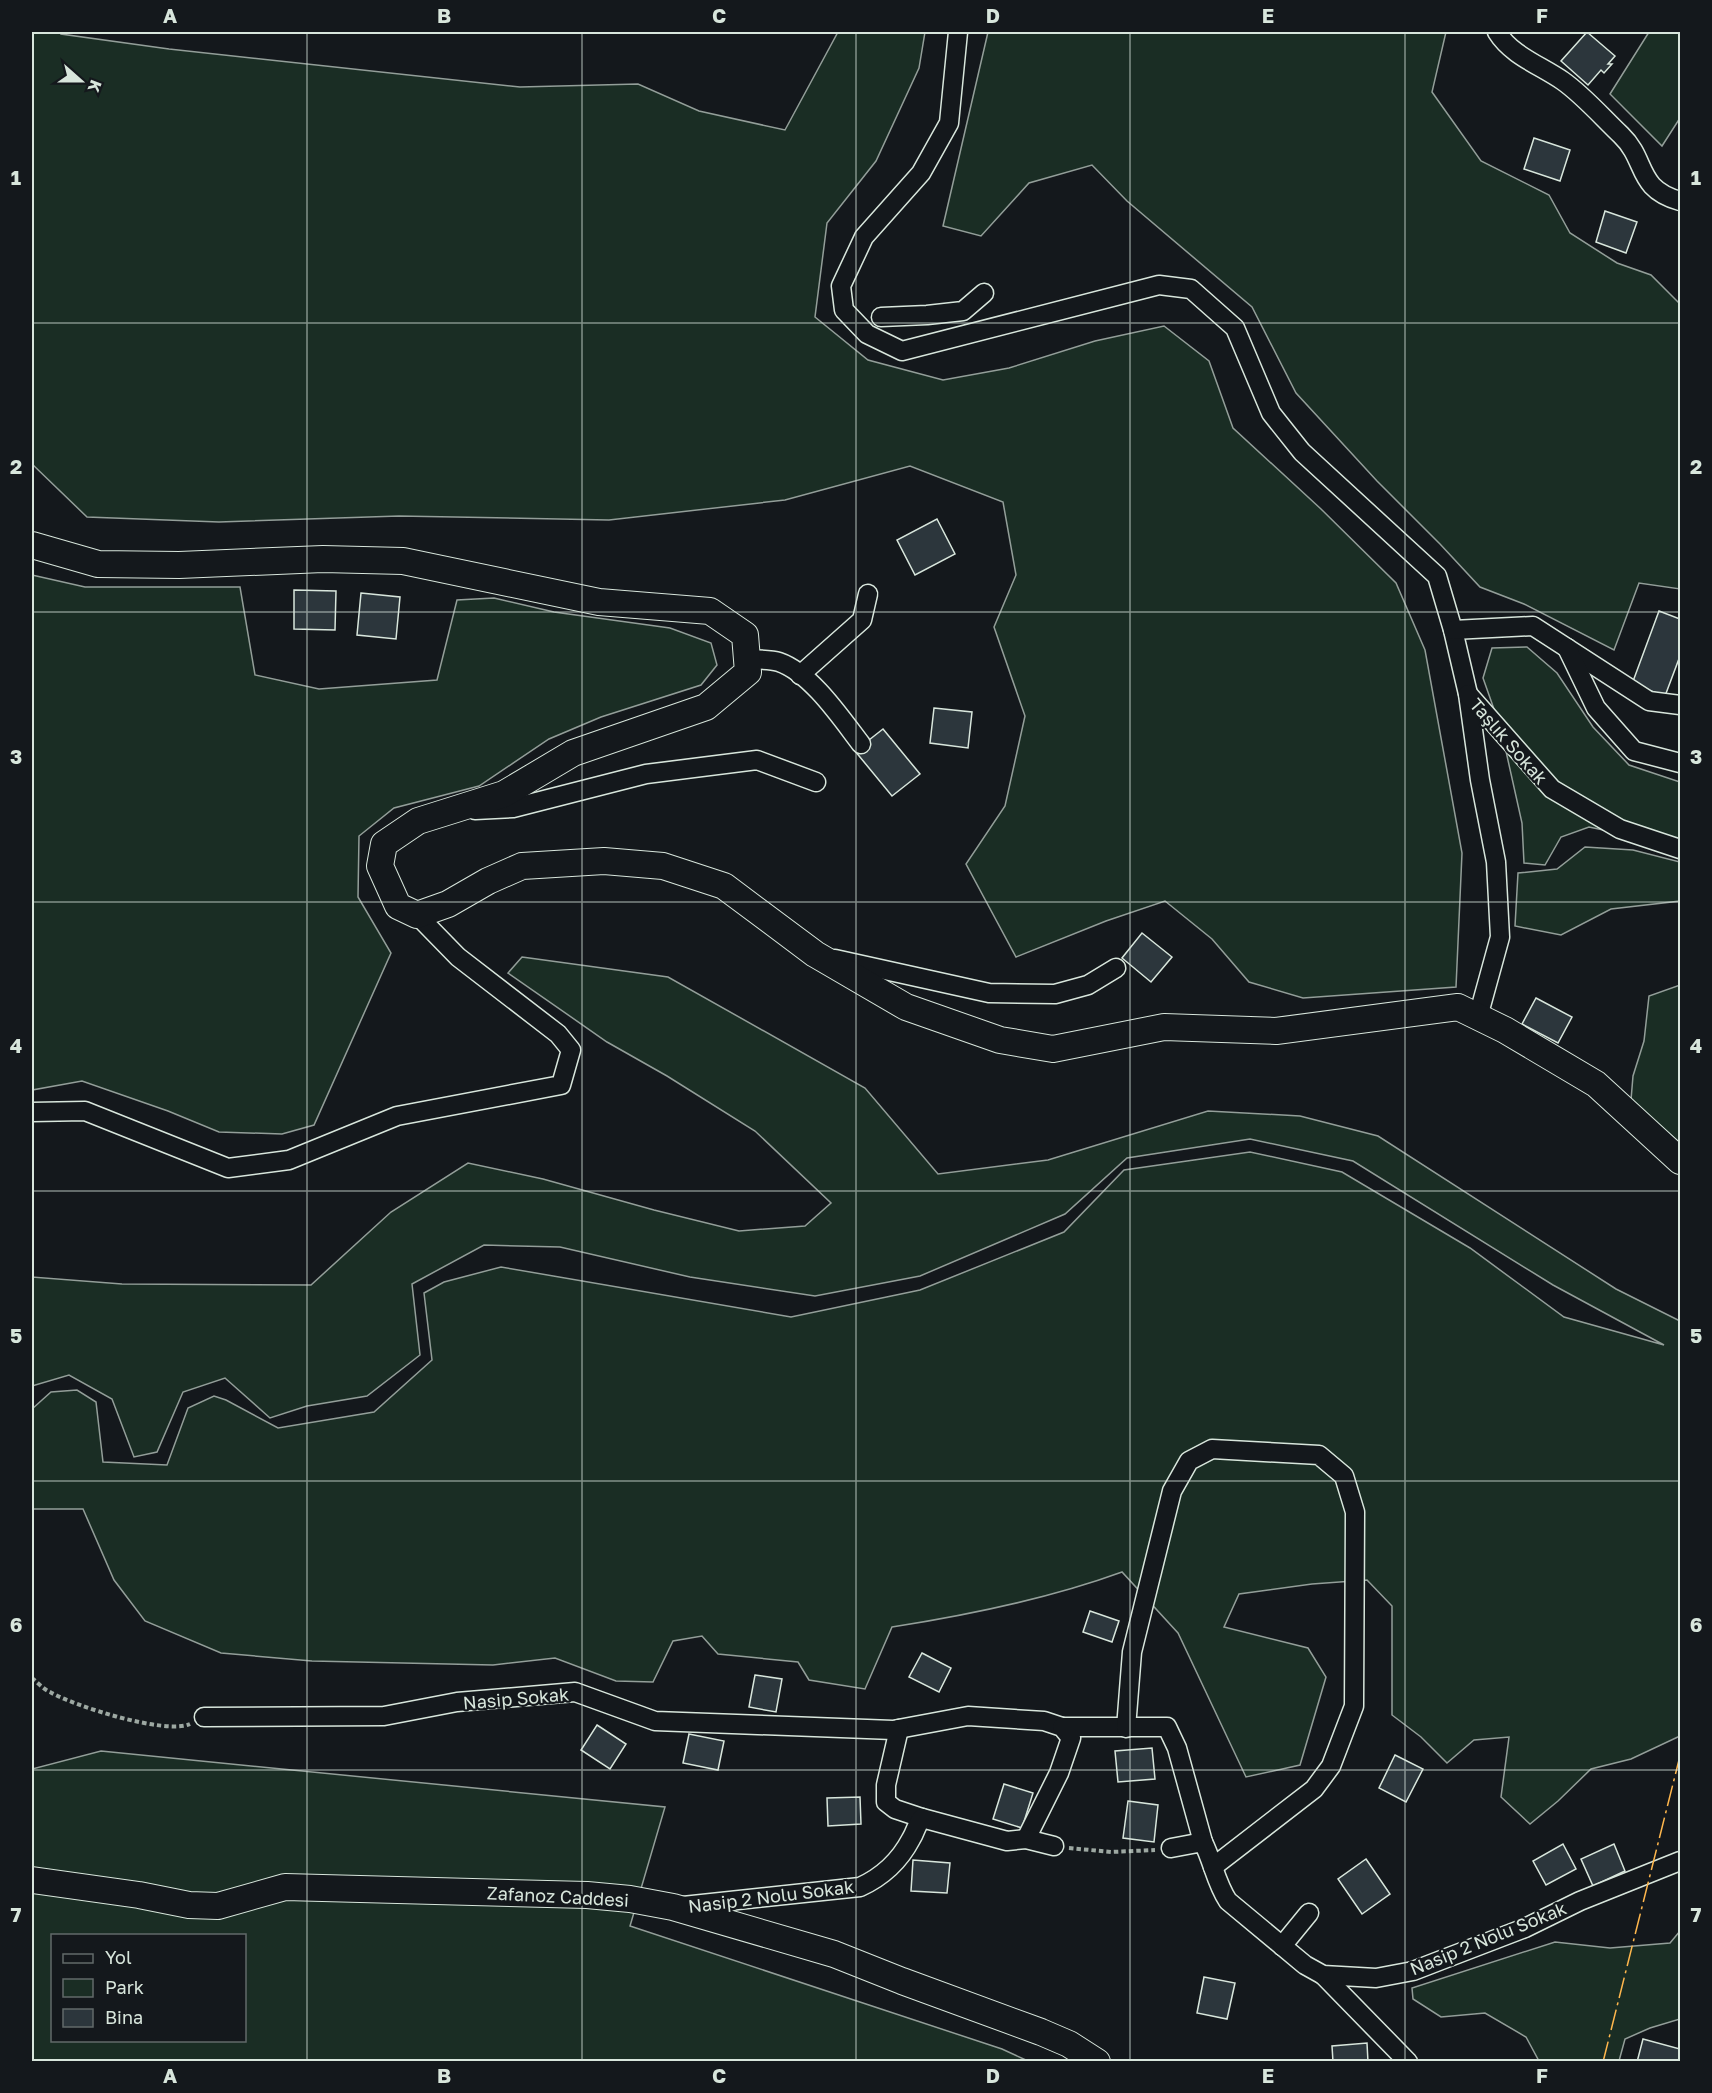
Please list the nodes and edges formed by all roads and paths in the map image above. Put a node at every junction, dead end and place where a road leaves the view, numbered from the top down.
1 (958, 32) edge
2 (1497, 32) edge
3 (1680, 201) edge
4 (984, 293) dead end
5 (963, 310) junction
6 (881, 317) dead end
7 (976, 333) junction
8 (32, 545) edge
9 (868, 594) dead end
10 (1454, 630) junction
11 (1567, 648) junction
12 (747, 659) junction
13 (800, 675) junction
14 (1468, 694) junction
15 (1680, 705) edge
16 (861, 744) dead end
17 (1680, 763) edge
18 (816, 782) dead end
19 (447, 812) junction
20 (1680, 849) edge
21 (417, 915) junction
22 (815, 954) junction
23 (1116, 968) dead end
24 (1478, 1017) junction
25 (32, 1112) edge
26 (1680, 1161) edge
27 (32, 1678) edge
28 (204, 1717) joint
29 (1062, 1727) junction
30 (1126, 1728) junction
31 (899, 1729) junction
32 (922, 1818) junction
33 (1026, 1839) junction
34 (1203, 1842) junction
35 (1054, 1845) joint
36 (1171, 1848) joint
37 (1680, 1862) edge
38 (1213, 1867) junction
39 (32, 1880) edge
40 (673, 1907) junction
41 (1309, 1912) dead end
42 (1282, 1946) junction
43 (1323, 1975) junction
44 (1097, 2061) edge
45 (1408, 2061) edge

1 - 7 street
2 - 3 street
4 - 5 street
5 - 6 street
5 - 7 street
7 - 10 street
8 - 12 street
9 - 13 street
10 - 11 street
10 - 14 street
11 - 15 street
11 - 17 street
12 - 13 street
12 - 19 street
13 - 16 street
14 - 20 street, Taşlık Sokak
14 - 24 street
18 - 19 street
19 - 21 street
21 - 22 street
21 - 25 street
22 - 23 street
22 - 24 street
24 - 26 street
27 - 28 path
28 - 31 street, Nasip Sokak
29 - 30 street, Nasip Sokak
29 - 31 street, Nasip Sokak
29 - 33 street
30 - 34 street, Nasip 2 Nolu Sokak
30 - 38 street
31 - 32 street
32 - 33 street
32 - 40 street, Nasip 2 Nolu Sokak
33 - 35 street
34 - 36 street
34 - 38 street, Nasip 2 Nolu Sokak
35 - 36 path
37 - 43 street, Nasip 2 Nolu Sokak
38 - 42 street, Nasip 2 Nolu Sokak
39 - 40 street, Zafanoz Caddesi
40 - 44 street, Zafanoz Caddesi
41 - 42 street
42 - 43 street, Nasip 2 Nolu Sokak
43 - 45 street

